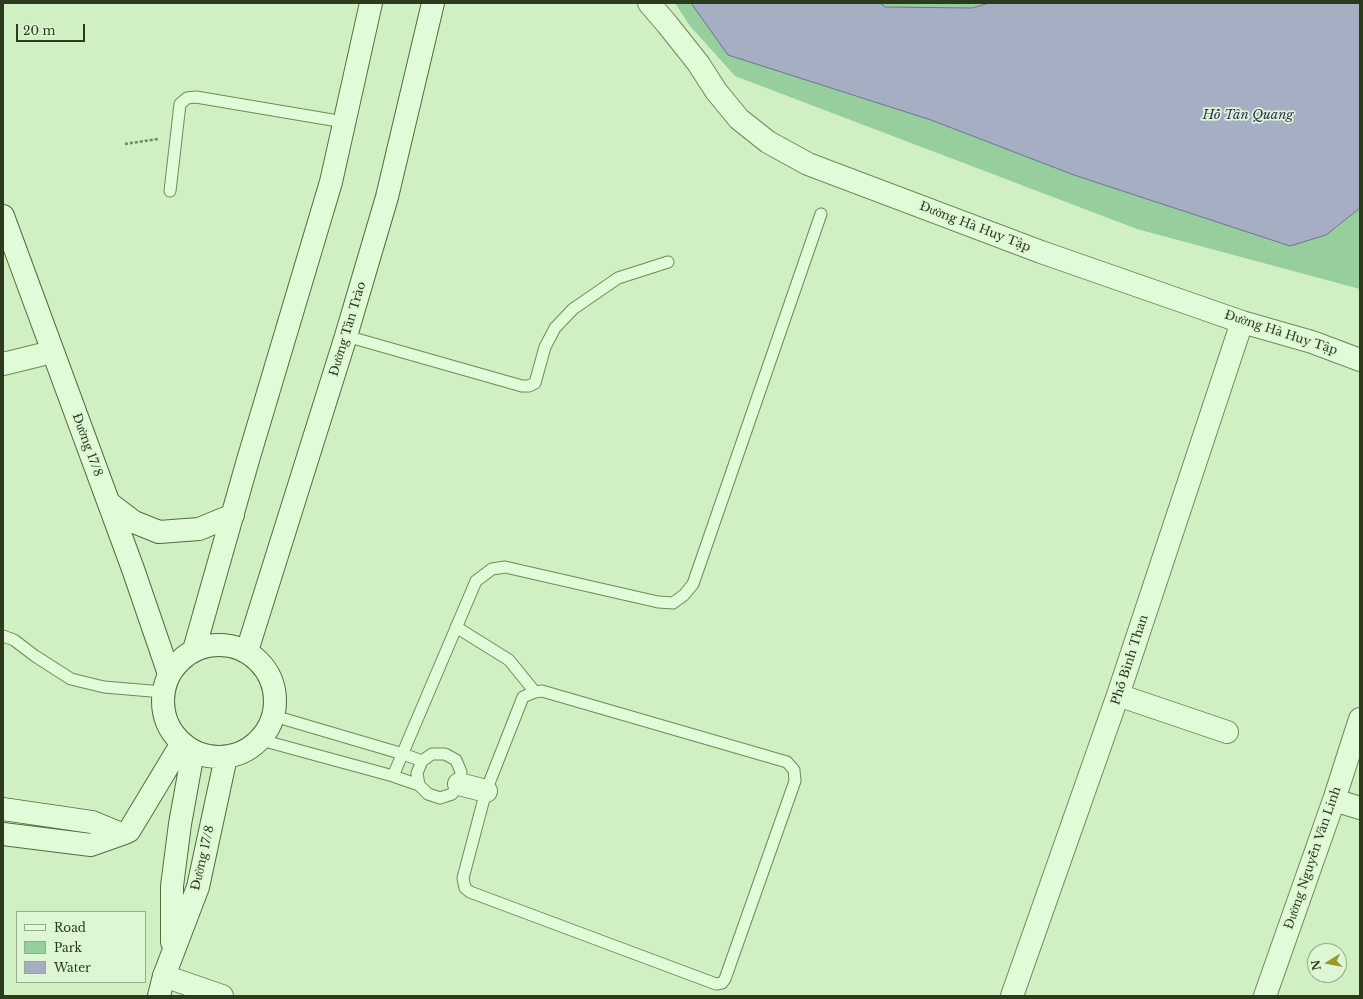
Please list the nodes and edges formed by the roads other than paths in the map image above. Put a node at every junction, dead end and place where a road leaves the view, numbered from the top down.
1 (370, 3) edge
2 (433, 3) edge
3 (649, 3) edge
4 (344, 122) junction
5 (170, 191) dead end
6 (821, 214) dead end
7 (3, 216) edge
8 (668, 262) dead end
9 (1242, 322) junction
10 (346, 336) junction
11 (52, 352) junction
12 (1360, 360) edge
13 (3, 364) edge
14 (109, 503) junction
15 (233, 515) junction
16 (456, 627) junction
17 (3, 636) edge
18 (194, 650) junction
19 (247, 651) junction
20 (166, 683) junction
21 (535, 692) junction
22 (1118, 695) junction
23 (274, 716) junction
24 (1360, 719) edge
25 (1227, 732) dead end
26 (261, 740) junction
27 (188, 748) junction
28 (403, 754) junction
29 (226, 757) junction
30 (422, 761) junction
31 (393, 776) junction
32 (460, 784) junction
33 (419, 785) junction
34 (486, 791) junction
35 (1334, 800) junction
36 (1360, 808) edge
37 (3, 809) edge
38 (3, 834) edge
39 (121, 834) junction
40 (172, 955) junction
41 (161, 986) edge
42 (222, 996) edge
43 (1012, 996) edge
44 (1265, 996) edge

1 - 4 street
2 - 10 street, Đường Tân Trào
3 - 9 street, Đường Hà Huy Tập
4 - 5 lane
4 - 15 street
6 - 16 lane
7 - 11 street, Đường 17/8
8 - 10 lane
9 - 12 street, Đường Hà Huy Tập
9 - 22 street, Phố Bình Than
10 - 19 street, Đường Tân Trào
11 - 13 street
11 - 14 street, Đường 17/8
14 - 15 street
14 - 20 street, Đường 17/8
15 - 18 street
16 - 21 lane
16 - 28 lane
17 - 20 lane
18 - 19 street
18 - 20 street
19 - 23 street
20 - 27 street
21 - 34 lane
21 - 34 lane
22 - 25 street
22 - 43 street, Phố Bình Than
23 - 26 street
23 - 28 lane
24 - 35 street, Đường Nguyễn Văn Linh
26 - 29 street
26 - 31 lane
27 - 29 street
27 - 39 street
27 - 40 street, Đường 17/8
28 - 30 lane
28 - 31 lane
29 - 40 street, Đường 17/8
30 - 32 lane
30 - 33 lane
31 - 33 lane
32 - 33 lane
32 - 34 street
35 - 36 street
35 - 44 street, Đường Nguyễn Văn Linh
37 - 39 street
38 - 39 street
40 - 41 street, Đường 17/8
41 - 42 street

